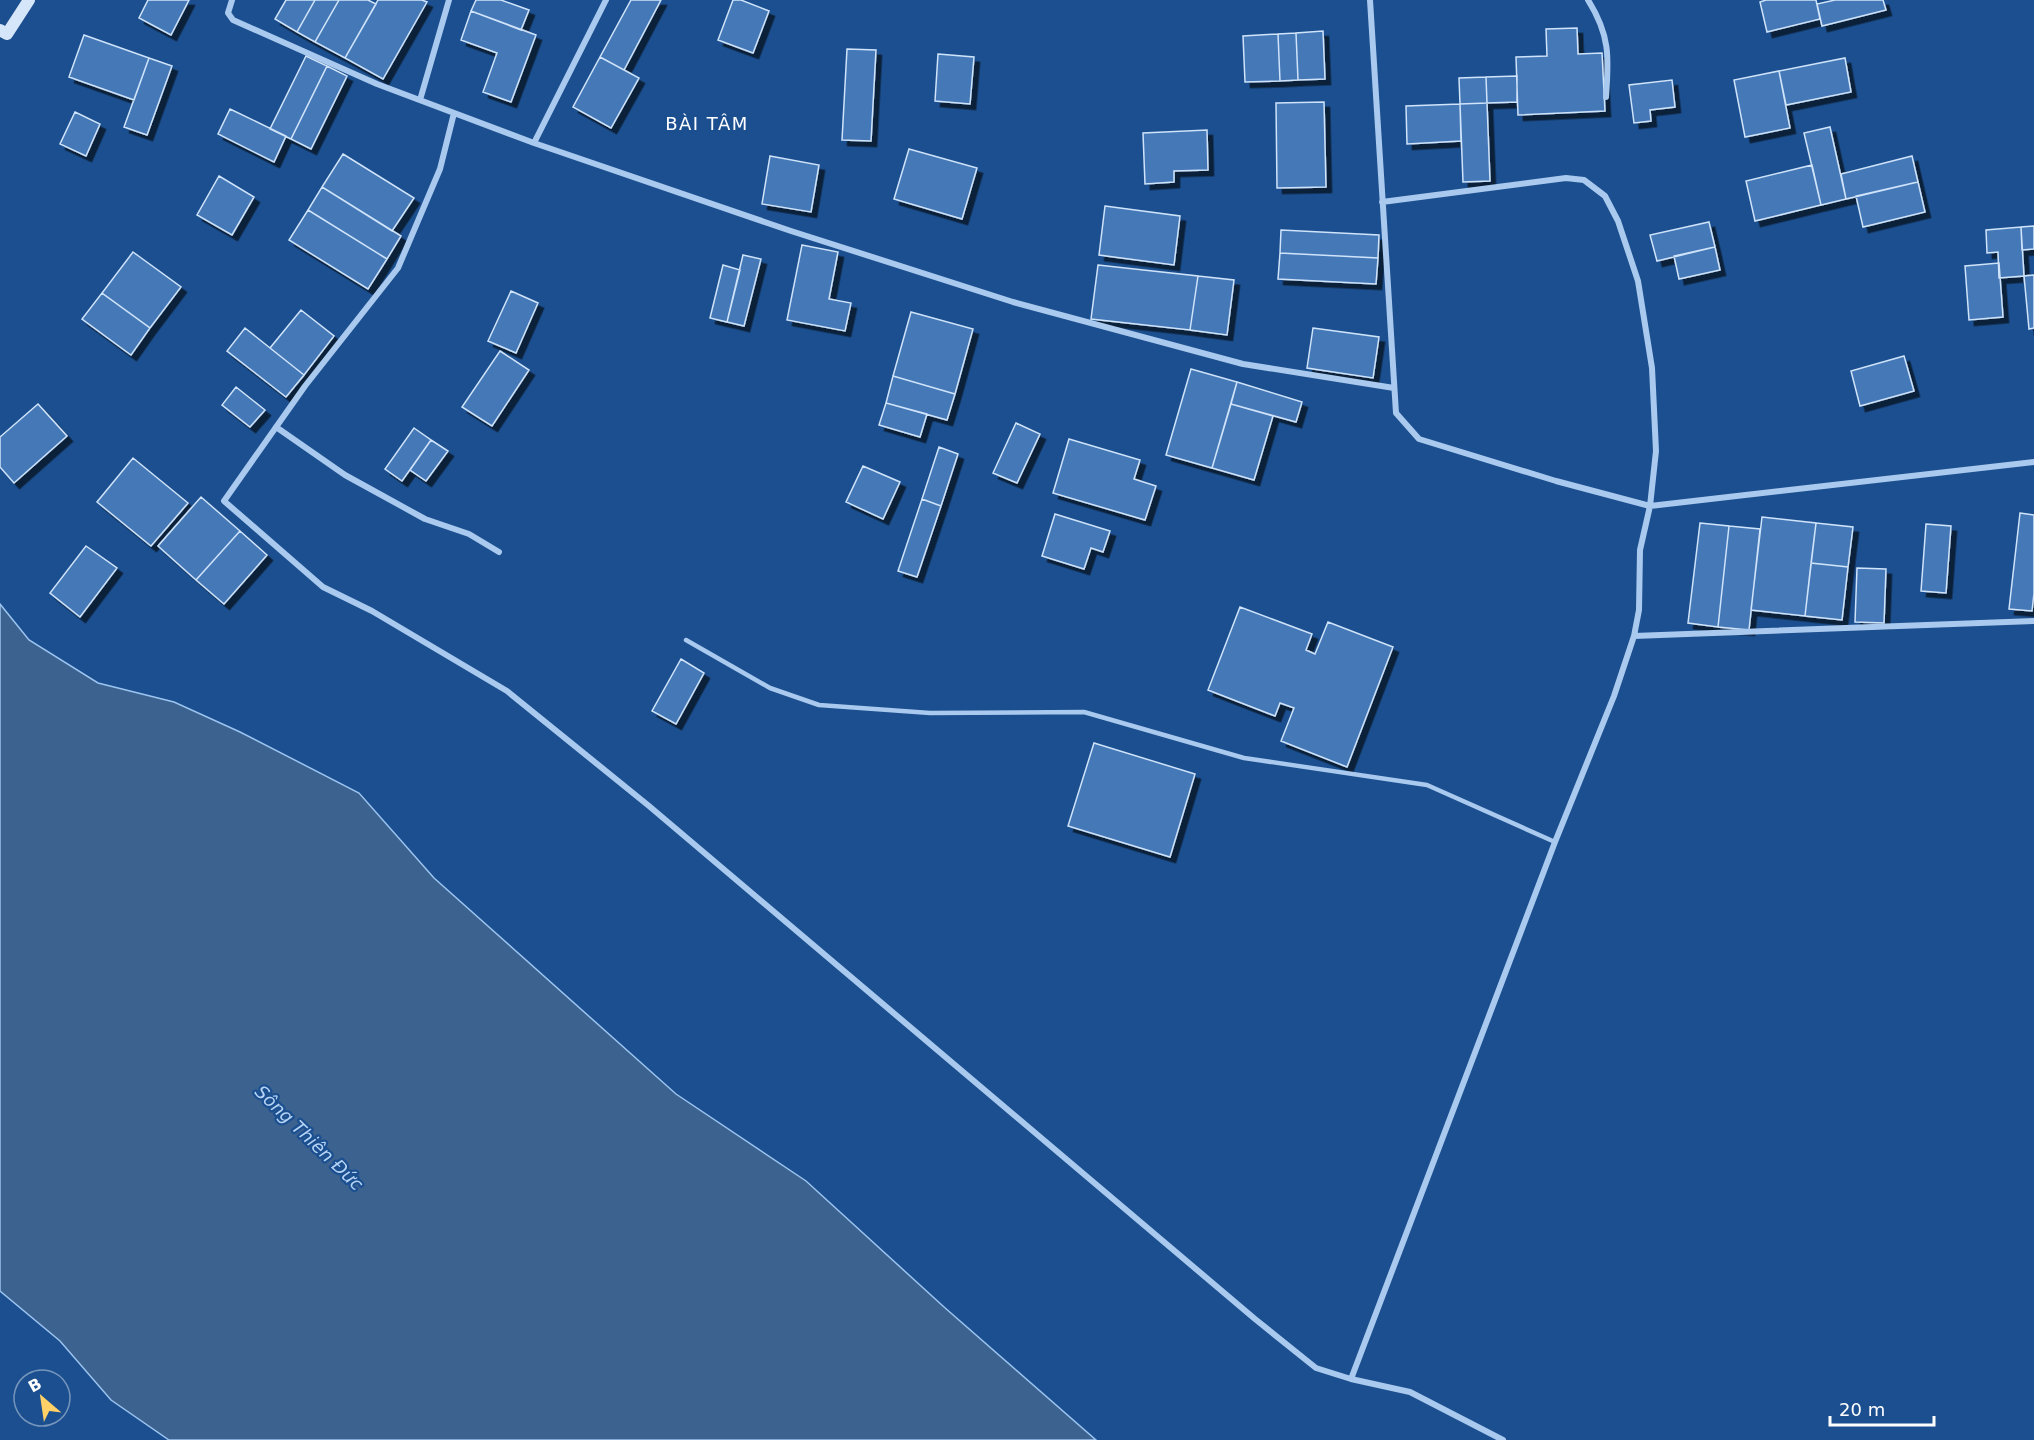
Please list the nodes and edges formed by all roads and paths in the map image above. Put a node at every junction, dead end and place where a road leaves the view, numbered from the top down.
1 (29, 0) edge
2 (232, 0) edge
3 (449, 0) edge
4 (606, 0) edge
5 (1370, 0) edge
6 (1588, 0) edge
7 (0, 30) edge
8 (1606, 97) dead end
9 (420, 100) junction
10 (454, 113) junction
11 (534, 143) junction
12 (1382, 202) junction
13 (1394, 388) junction
14 (276, 427) junction
15 (2034, 462) edge
16 (1650, 506) junction
17 (499, 552) dead end
18 (2034, 621) edge
19 (1635, 636) junction
20 (686, 640) dead end
21 (1555, 842) junction
22 (1351, 1379) junction
23 (1503, 1440) edge

1 - 7 street
2 - 9 street
3 - 9 street
4 - 11 street
5 - 12 street
6 - 8 street
9 - 10 street
10 - 11 street
10 - 14 street
11 - 13 street
12 - 13 street
12 - 16 street
13 - 16 street
14 - 17 street
14 - 22 street
15 - 16 street
16 - 19 street
18 - 19 street
19 - 21 street
20 - 21 lane
21 - 22 street
22 - 23 street

